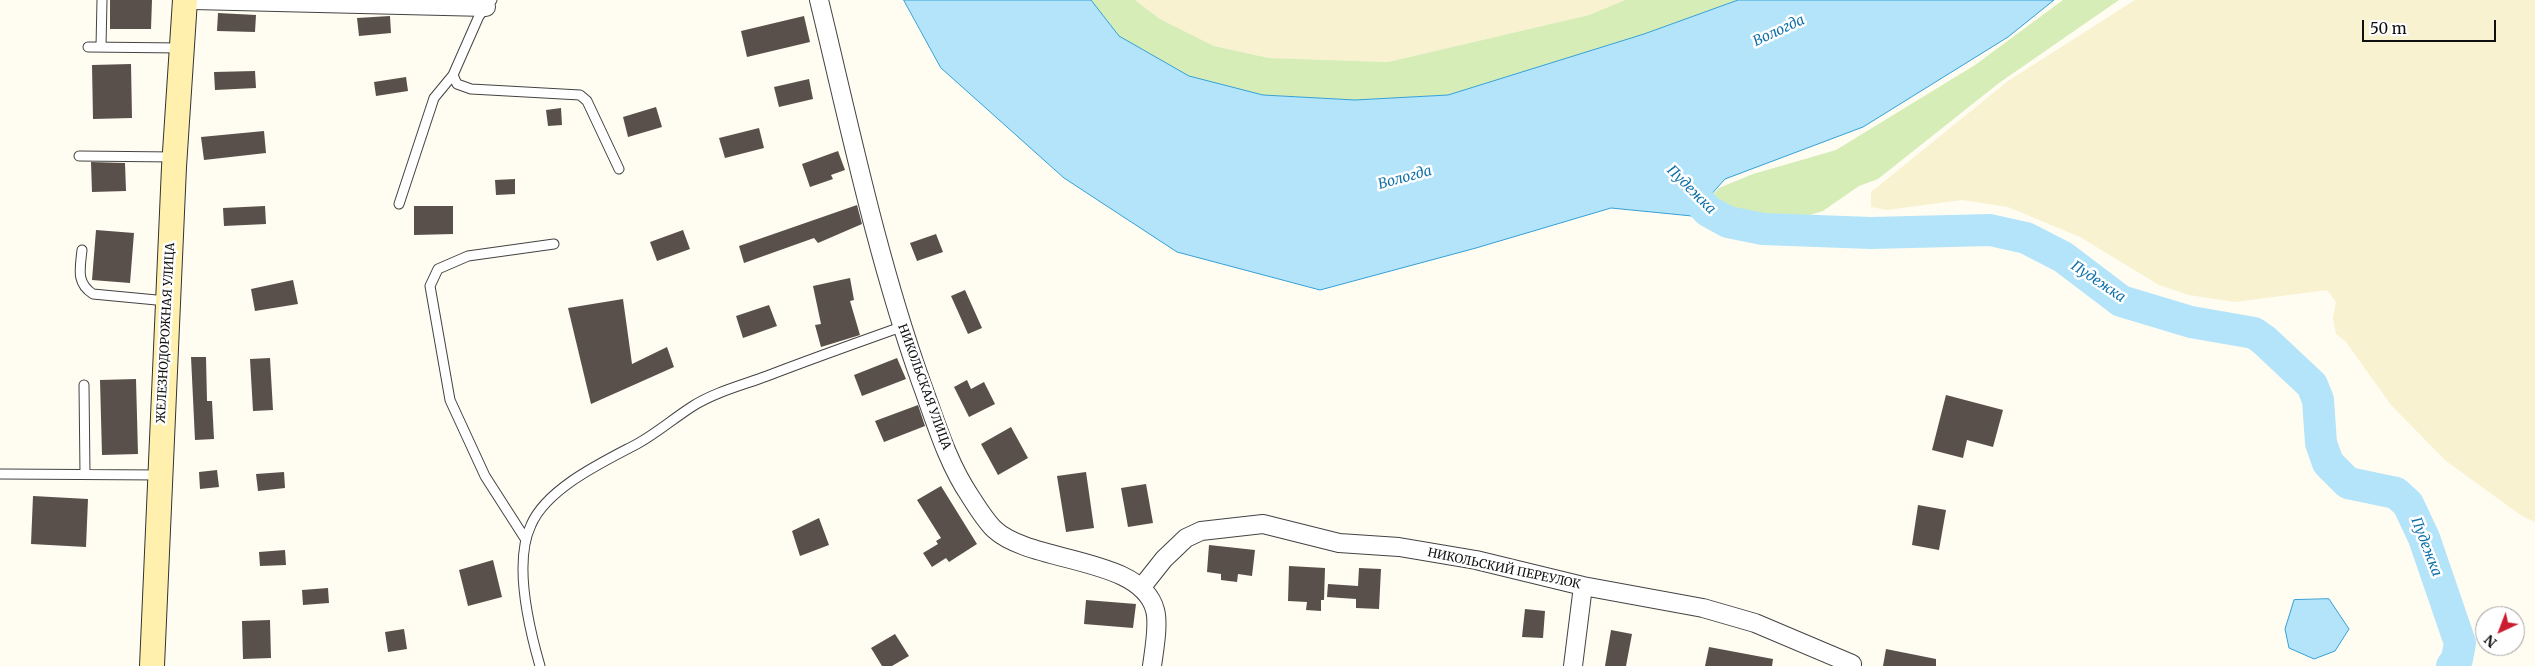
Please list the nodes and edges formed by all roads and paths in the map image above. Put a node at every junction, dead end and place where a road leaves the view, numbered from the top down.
1 (102, 0) edge
2 (185, 0) edge
3 (193, 0) edge
4 (819, 0) edge
5 (417, 3) edge
6 (489, 3) edge
7 (88, 47) dead end
8 (101, 47) junction
9 (182, 48) junction
10 (454, 76) junction
11 (79, 156) dead end
12 (174, 157) junction
13 (619, 169) dead end
14 (399, 204) dead end
15 (554, 244) dead end
16 (82, 250) dead end
17 (168, 301) junction
18 (901, 326) junction
19 (84, 384) dead end
20 (0, 474) edge
21 (85, 474) junction
22 (160, 475) junction
23 (526, 540) junction
24 (1583, 586) junction
25 (1142, 588) junction
26 (1852, 664) dead end
27 (152, 666) edge
28 (540, 666) edge
29 (1152, 666) edge
30 (1573, 666) edge

1 - 8 lane
2 - 9 street, ЖЕЛЕЗНОДОРОЖНАЯ УЛИЦА
3 - 5 street
4 - 18 street, НИКОЛЬСКАЯ УЛИЦА
5 - 6 street
6 - 10 lane
7 - 8 lane
8 - 9 lane
9 - 12 street, ЖЕЛЕЗНОДОРОЖНАЯ УЛИЦА
10 - 13 lane
10 - 14 lane
11 - 12 lane
12 - 17 street, ЖЕЛЕЗНОДОРОЖНАЯ УЛИЦА
15 - 23 lane
16 - 17 lane
17 - 22 street, ЖЕЛЕЗНОДОРОЖНАЯ УЛИЦА
18 - 23 lane
18 - 25 street, НИКОЛЬСКАЯ УЛИЦА
19 - 21 lane
20 - 21 lane
21 - 22 lane
22 - 27 street, ЖЕЛЕЗНОДОРОЖНАЯ УЛИЦА
23 - 28 lane
24 - 25 street, НИКОЛЬСКИЙ ПЕРЕУЛОК
24 - 26 street, НИКОЛЬСКИЙ ПЕРЕУЛОК
24 - 30 street
25 - 29 street, НИКОЛЬСКАЯ УЛИЦА

